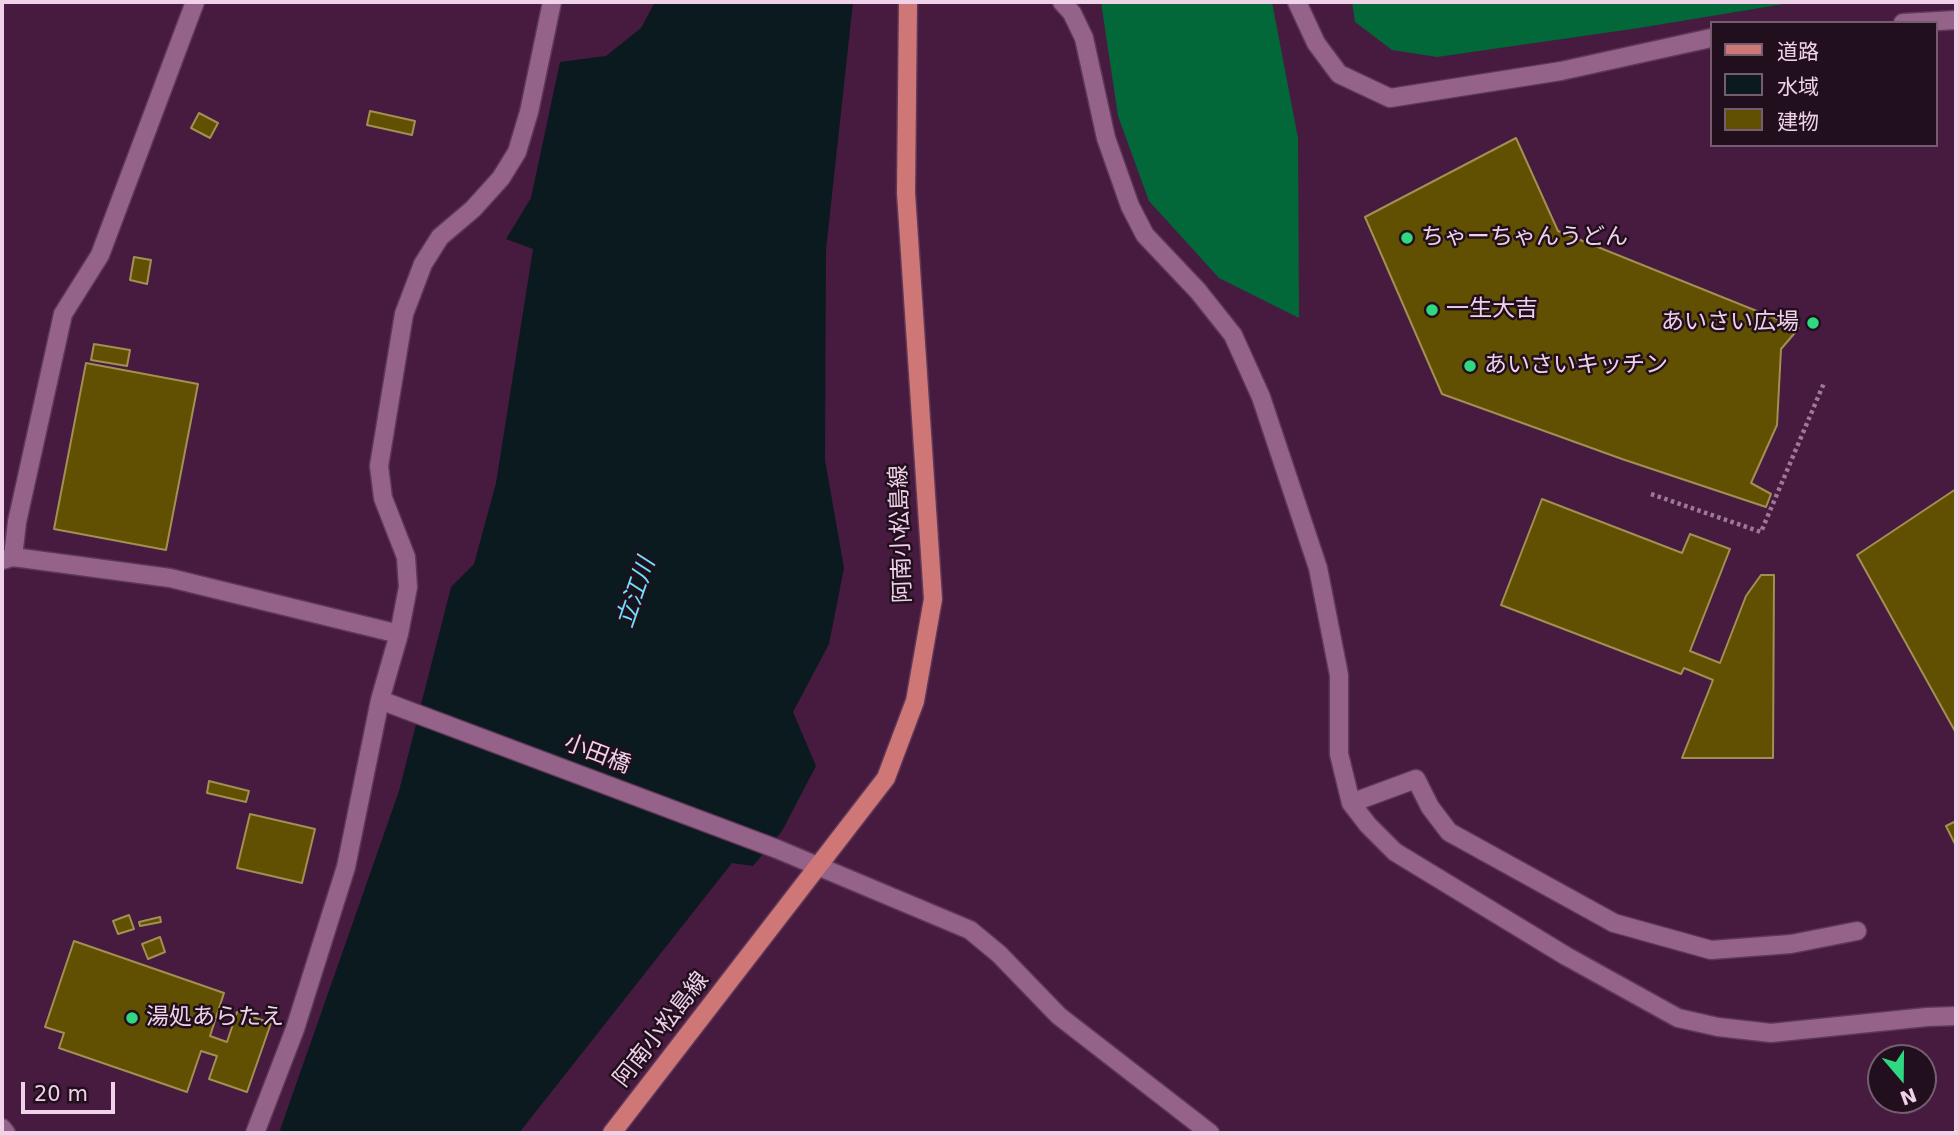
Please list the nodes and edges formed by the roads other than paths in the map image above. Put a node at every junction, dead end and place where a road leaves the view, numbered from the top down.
1 (195, 2) edge
2 (552, 2) edge
3 (908, 2) edge
4 (1062, 2) edge
5 (1297, 2) edge
6 (1956, 20) edge
7 (1937, 21) edge
8 (1710, 38) edge
9 (7, 559) edge
10 (399, 634) junction
11 (380, 699) junction
12 (1351, 803) junction
13 (818, 867) junction
14 (1857, 931) dead end
15 (1956, 1016) edge
16 (2, 1128) edge
17 (6, 1133) edge
18 (256, 1133) edge
19 (612, 1133) edge
20 (1210, 1133) edge

1 - 9 street
2 - 10 street
3 - 13 main road, 阿南小松島線
4 - 12 street
5 - 8 street
6 - 7 street
9 - 10 street
10 - 11 street
11 - 13 street, 小田橋
11 - 18 street
12 - 14 street
12 - 15 street
13 - 19 main road, 阿南小松島線
13 - 20 street, 小田橋
16 - 17 street

